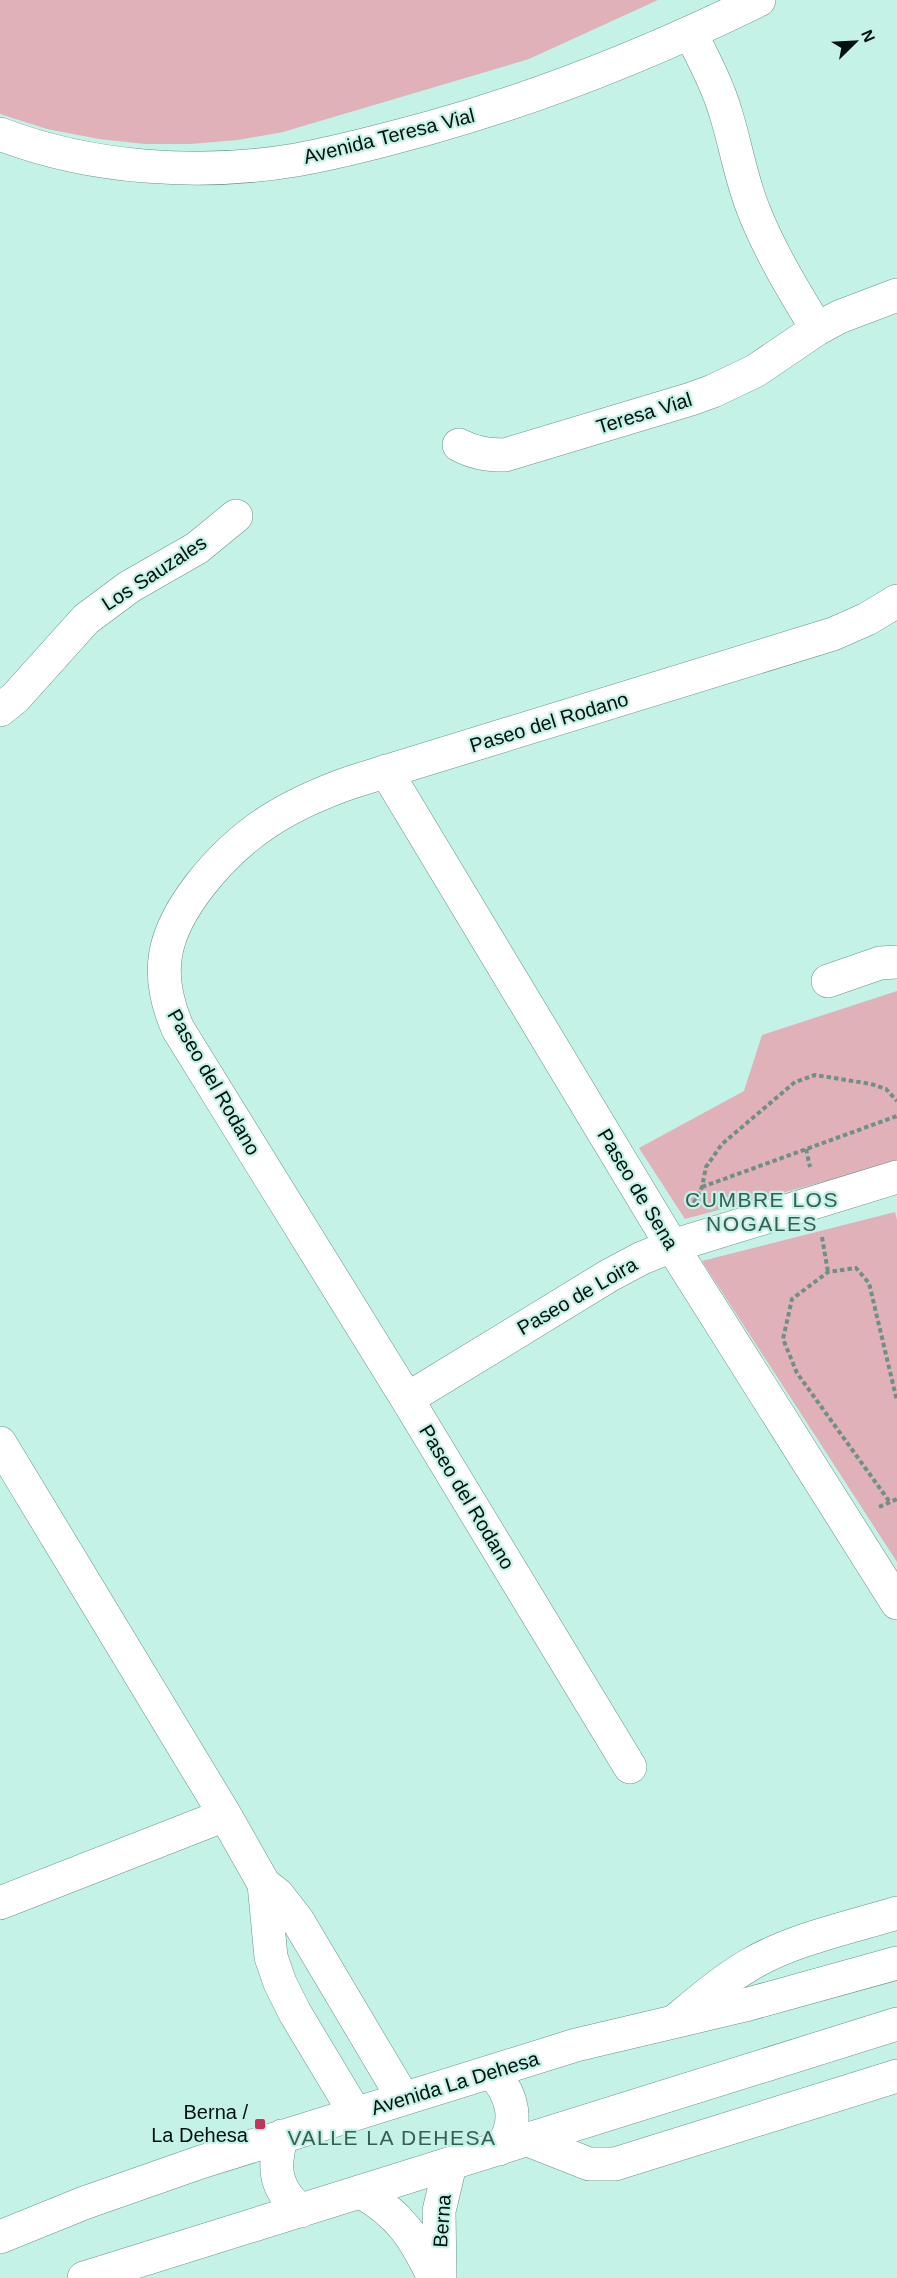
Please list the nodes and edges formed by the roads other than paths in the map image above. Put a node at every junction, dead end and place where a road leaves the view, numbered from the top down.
1 (759, 0) edge
2 (691, 34) junction
3 (3, 145) edge
4 (897, 295) edge
5 (817, 329) junction
6 (459, 446) dead end
7 (236, 516) dead end
8 (897, 601) edge
9 (0, 710) edge
10 (386, 771) junction
11 (897, 962) edge
12 (828, 981) dead end
13 (897, 1177) edge
14 (672, 1246) junction
15 (407, 1398) junction
16 (0, 1443) edge
17 (897, 1603) edge
18 (630, 1767) dead end
19 (225, 1815) junction
20 (264, 1884) junction
21 (0, 1902) edge
22 (897, 1913) edge
23 (897, 1963) edge
24 (675, 2021) junction
25 (897, 2024) edge
26 (491, 2072) junction
27 (897, 2076) edge
28 (403, 2098) junction
29 (355, 2113) junction
30 (282, 2136) junction
31 (513, 2144) junction
32 (450, 2165) junction
33 (361, 2192) junction
34 (301, 2211) junction
35 (0, 2238) edge
36 (165, 2253) junction
37 (84, 2278) edge
38 (143, 2278) edge
39 (434, 2278) edge
40 (440, 2278) edge

1 - 2 street, Avenida Teresa Vial
2 - 3 street, Avenida Teresa Vial
2 - 5 street
4 - 5 street, Teresa Vial
5 - 6 street, Teresa Vial
7 - 9 street, Los Sauzales
8 - 10 street, Paseo del Rodano
10 - 14 street, Paseo de Sena
10 - 15 street, Paseo del Rodano
11 - 12 street
13 - 14 street, Paseo de Loira
14 - 15 street, Paseo de Loira
14 - 17 street, Paseo de Sena
15 - 18 street, Paseo del Rodano
16 - 19 street
19 - 20 street
19 - 21 street
20 - 28 street
20 - 29 street
22 - 24 street, Avenida La Dehesa
23 - 24 street, Avenida La Dehesa
24 - 26 street, Avenida La Dehesa
25 - 31 street
26 - 28 street, Avenida La Dehesa
26 - 31 street
27 - 31 street
28 - 29 street, Avenida La Dehesa
29 - 30 street, Avenida La Dehesa
30 - 34 street
30 - 35 street, Avenida La Dehesa
31 - 32 street
32 - 33 street
32 - 40 street, Berna
33 - 34 street
33 - 39 street, Berna
34 - 36 street
36 - 37 street
36 - 38 street

